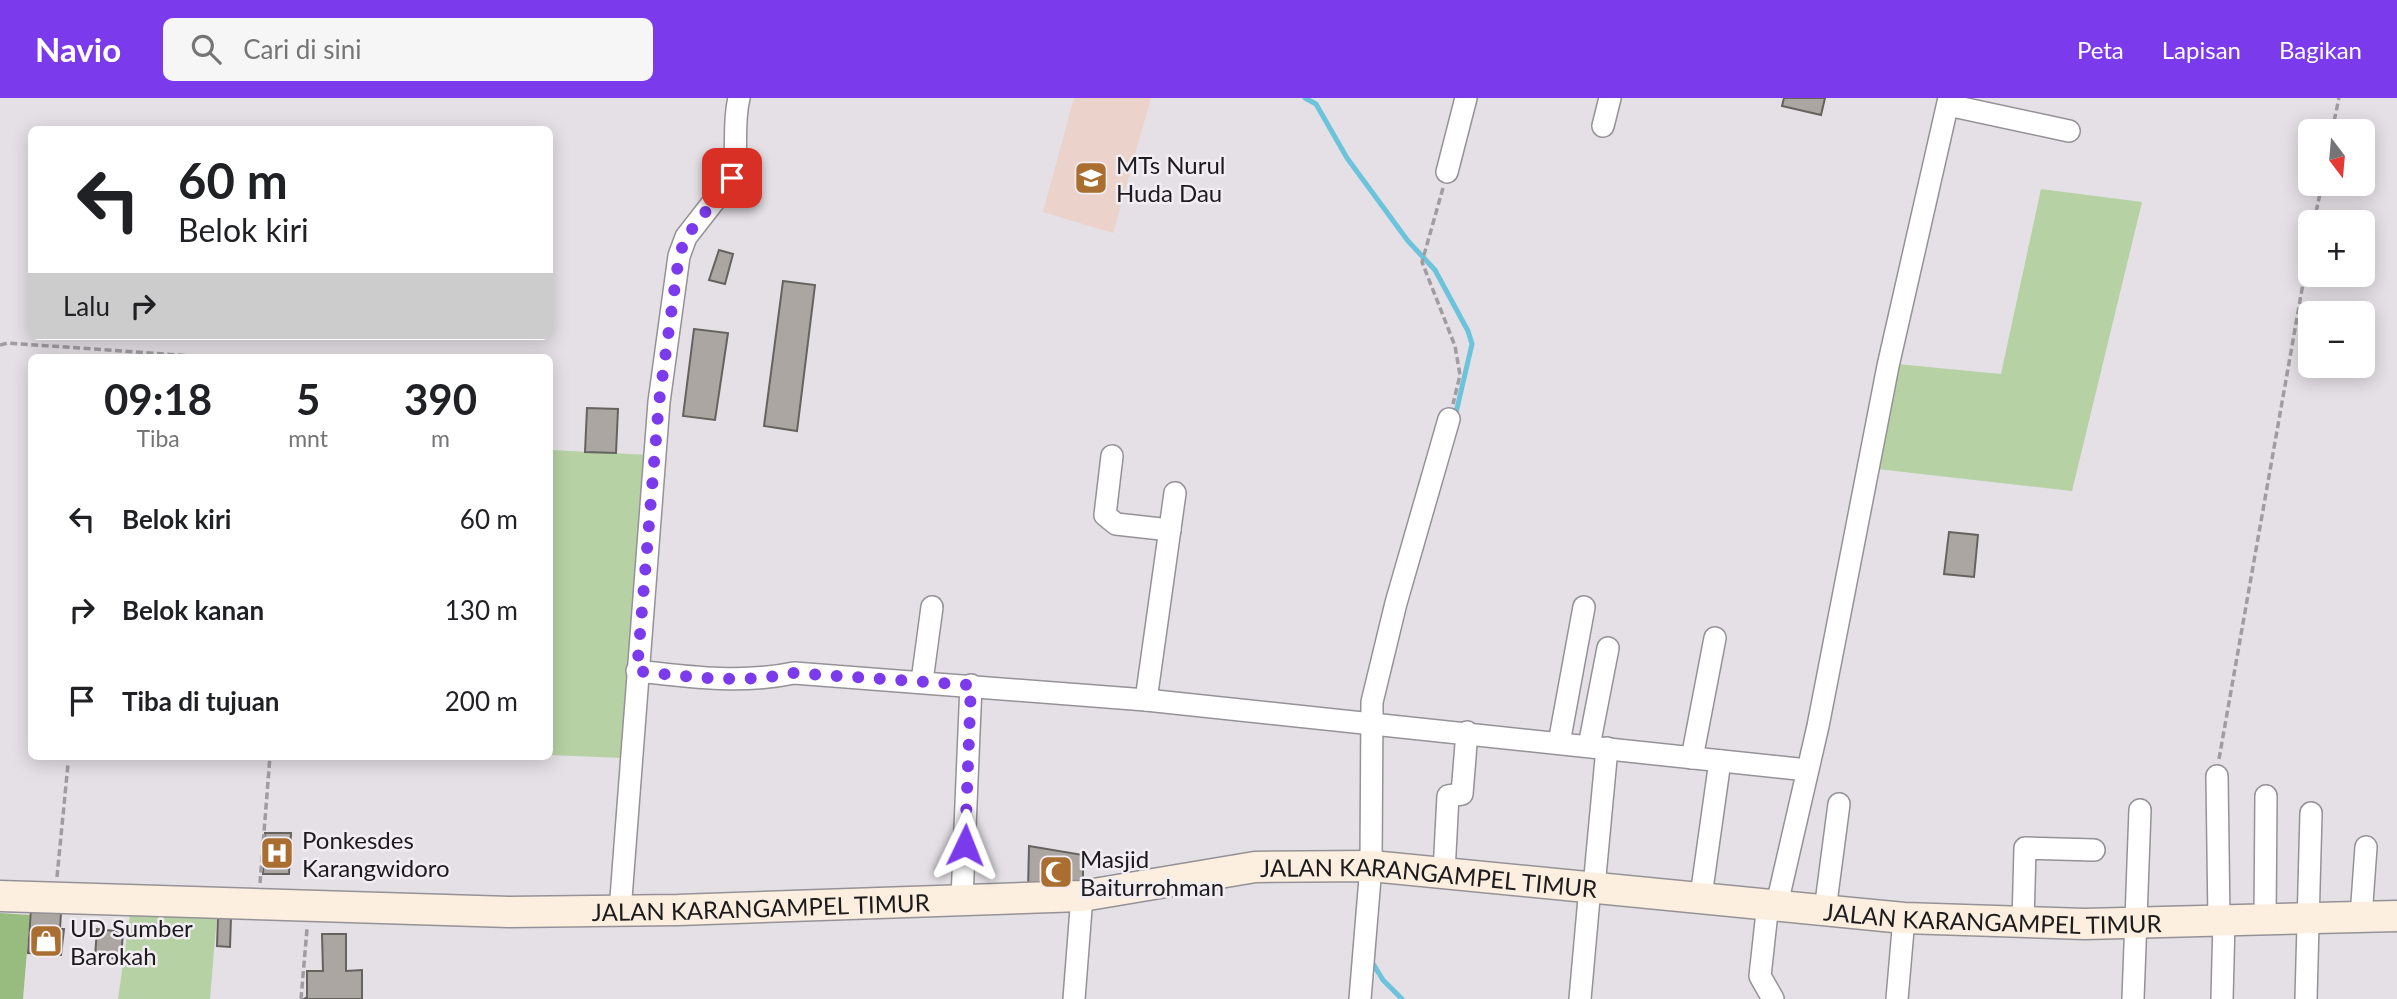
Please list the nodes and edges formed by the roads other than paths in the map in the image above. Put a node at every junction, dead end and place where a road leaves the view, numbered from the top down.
1 (739, 98) edge
2 (1466, 98) edge
3 (1610, 98) edge
4 (1948, 101) edge
5 (1603, 126) dead end
6 (2069, 131) dead end
7 (1447, 172) road end
8 (1449, 419) road end
9 (1112, 456) dead end
10 (1175, 494) dead end
11 (1170, 530) junction
12 (932, 607) dead end
13 (1584, 607) dead end
14 (1715, 638) dead end
15 (1608, 648) dead end
16 (637, 671) junction
17 (922, 681) junction
18 (971, 685) junction
19 (1146, 700) junction
20 (1373, 722) junction
21 (1467, 732) junction
22 (1559, 743) junction
23 (1598, 747) junction
24 (1692, 758) junction
25 (1720, 761) junction
26 (1807, 770) junction
27 (2217, 776) road end
28 (2266, 796) dead end
29 (1839, 804) dead end
30 (2140, 810) dead end
31 (2311, 813) dead end
32 (2366, 847) dead end
33 (2094, 850) dead end
34 (1371, 866) junction
35 (1444, 872) junction
36 (1592, 887) junction
37 (0, 896) edge
38 (1082, 896) junction
39 (1701, 896) junction
40 (962, 899) junction
41 (1772, 904) junction
42 (1825, 910) junction
43 (620, 911) junction
44 (2397, 916) edge
45 (2361, 917) junction
46 (1903, 918) junction
47 (2310, 919) junction
48 (2265, 920) junction
49 (2221, 921) junction
50 (2023, 922) junction
51 (2138, 923) junction
52 (1074, 999) edge
53 (1360, 999) edge
54 (1580, 999) edge
55 (1773, 999) edge
56 (1897, 999) edge
57 (2133, 999) edge
58 (2222, 999) edge
59 (2306, 999) edge

1 - 16 street
2 - 7 street
3 - 5 street
4 - 6 street
4 - 26 street
8 - 20 street
9 - 11 street
10 - 11 street
11 - 19 street
12 - 17 street
13 - 22 street
14 - 24 street
15 - 23 street
16 - 17 street
16 - 43 street
17 - 18 street
18 - 19 street
18 - 40 street
19 - 20 street
20 - 21 street
20 - 34 street
21 - 22 street
21 - 35 street
22 - 23 street
23 - 24 street
23 - 36 street
24 - 25 street
25 - 26 street
25 - 39 street
26 - 41 street
27 - 49 street
28 - 48 street
29 - 42 street
30 - 51 street
31 - 47 street
32 - 45 street
33 - 50 street
34 - 35 street, JALAN KARANGAMPEL TIMUR
34 - 38 street, JALAN KARANGAMPEL TIMUR
34 - 53 street
35 - 36 street, JALAN KARANGAMPEL TIMUR
36 - 39 street, JALAN KARANGAMPEL TIMUR
36 - 54 street
37 - 43 street, JALAN KARANGAMPEL TIMUR
38 - 40 street, JALAN KARANGAMPEL TIMUR
38 - 52 street
39 - 41 street, JALAN KARANGAMPEL TIMUR
40 - 43 street, JALAN KARANGAMPEL TIMUR
41 - 42 street, JALAN KARANGAMPEL TIMUR
41 - 55 street
42 - 46 street, JALAN KARANGAMPEL TIMUR
44 - 45 street, JALAN KARANGAMPEL TIMUR
45 - 47 street, JALAN KARANGAMPEL TIMUR
46 - 50 street, JALAN KARANGAMPEL TIMUR
46 - 56 street
47 - 48 street, JALAN KARANGAMPEL TIMUR
47 - 59 street
48 - 49 street, JALAN KARANGAMPEL TIMUR
49 - 51 street, JALAN KARANGAMPEL TIMUR
49 - 58 street
50 - 51 street, JALAN KARANGAMPEL TIMUR
51 - 57 street

